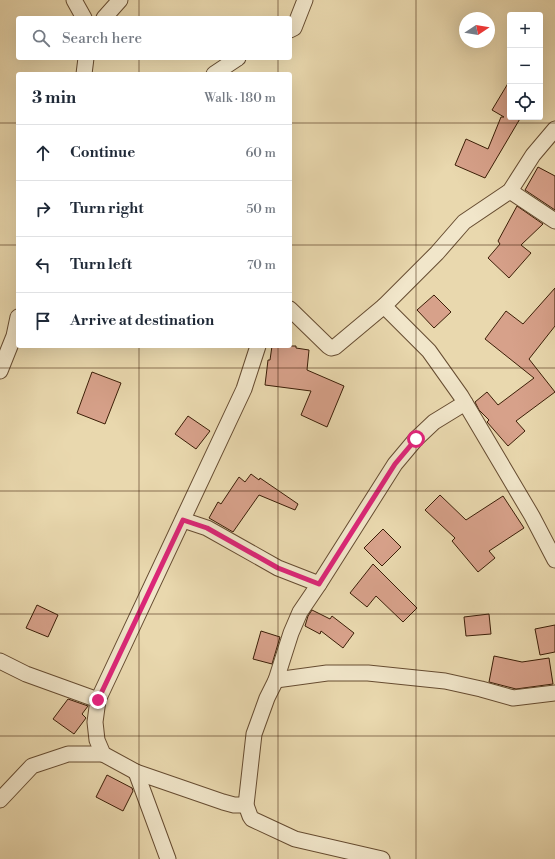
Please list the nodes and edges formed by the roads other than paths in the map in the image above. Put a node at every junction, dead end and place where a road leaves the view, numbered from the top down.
1 (74, 0) edge
2 (120, 0) edge
3 (305, 0) edge
4 (83, 16) edge
5 (106, 16) edge
6 (292, 29) edge
7 (86, 60) edge
8 (235, 60) edge
9 (84, 72) edge
10 (217, 72) edge
11 (555, 129) edge
12 (510, 191) junction
13 (555, 221) edge
14 (384, 306) junction
15 (292, 311) edge
16 (16, 326) edge
17 (257, 348) edge
18 (0, 371) edge
19 (465, 403) junction
20 (183, 520) junction
21 (555, 560) edge
22 (319, 584) junction
23 (0, 661) edge
24 (276, 680) junction
25 (555, 693) edge
26 (98, 700) junction
27 (103, 754) junction
28 (136, 772) junction
29 (0, 800) edge
30 (246, 805) junction
31 (168, 859) edge
32 (382, 859) edge

1 - 4 street
2 - 5 street
3 - 6 street
7 - 9 street
8 - 10 street
11 - 12 street
12 - 13 street
12 - 14 street
14 - 15 street
14 - 19 street
16 - 18 street
17 - 20 street
19 - 21 street
19 - 22 street
20 - 22 street
20 - 26 street
22 - 24 street
23 - 26 street
24 - 25 street
24 - 30 street
26 - 27 street
27 - 28 street
27 - 29 street
28 - 30 street
28 - 31 street
30 - 32 street

